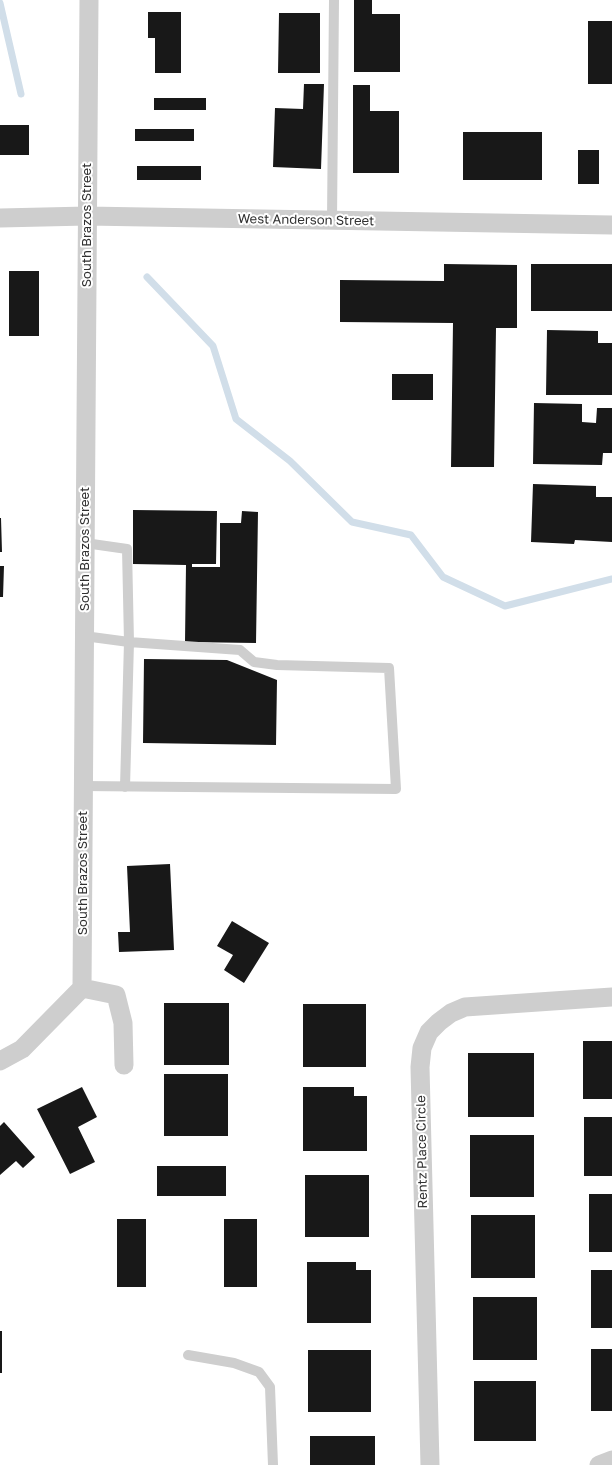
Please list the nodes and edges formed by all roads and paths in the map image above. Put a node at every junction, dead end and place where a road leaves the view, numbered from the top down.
1 (88, 0) edge
2 (334, 0) edge
3 (87, 216) junction
4 (0, 218) edge
5 (332, 220) junction
6 (612, 225) edge
7 (85, 543) junction
8 (84, 636) junction
9 (129, 642) junction
10 (83, 786) junction
11 (125, 787) junction
12 (82, 988) junction
13 (612, 997) edge
14 (0, 1061) edge
15 (124, 1065) dead end
16 (188, 1355) dead end
17 (612, 1460) edge
18 (273, 1465) edge
19 (430, 1465) edge
20 (599, 1465) edge

1 - 3 street, South Brazos Street
2 - 5 lane
3 - 4 street, West Anderson Street
3 - 5 street, West Anderson Street
3 - 7 street, South Brazos Street
5 - 6 street, West Anderson Street
7 - 8 street, South Brazos Street
7 - 9 lane
8 - 9 lane
8 - 10 street, South Brazos Street
9 - 11 lane
9 - 11 lane
10 - 11 lane
10 - 12 street, South Brazos Street
12 - 14 street
12 - 15 street
13 - 19 street, Rentz Place Circle
16 - 18 lane
17 - 20 street

